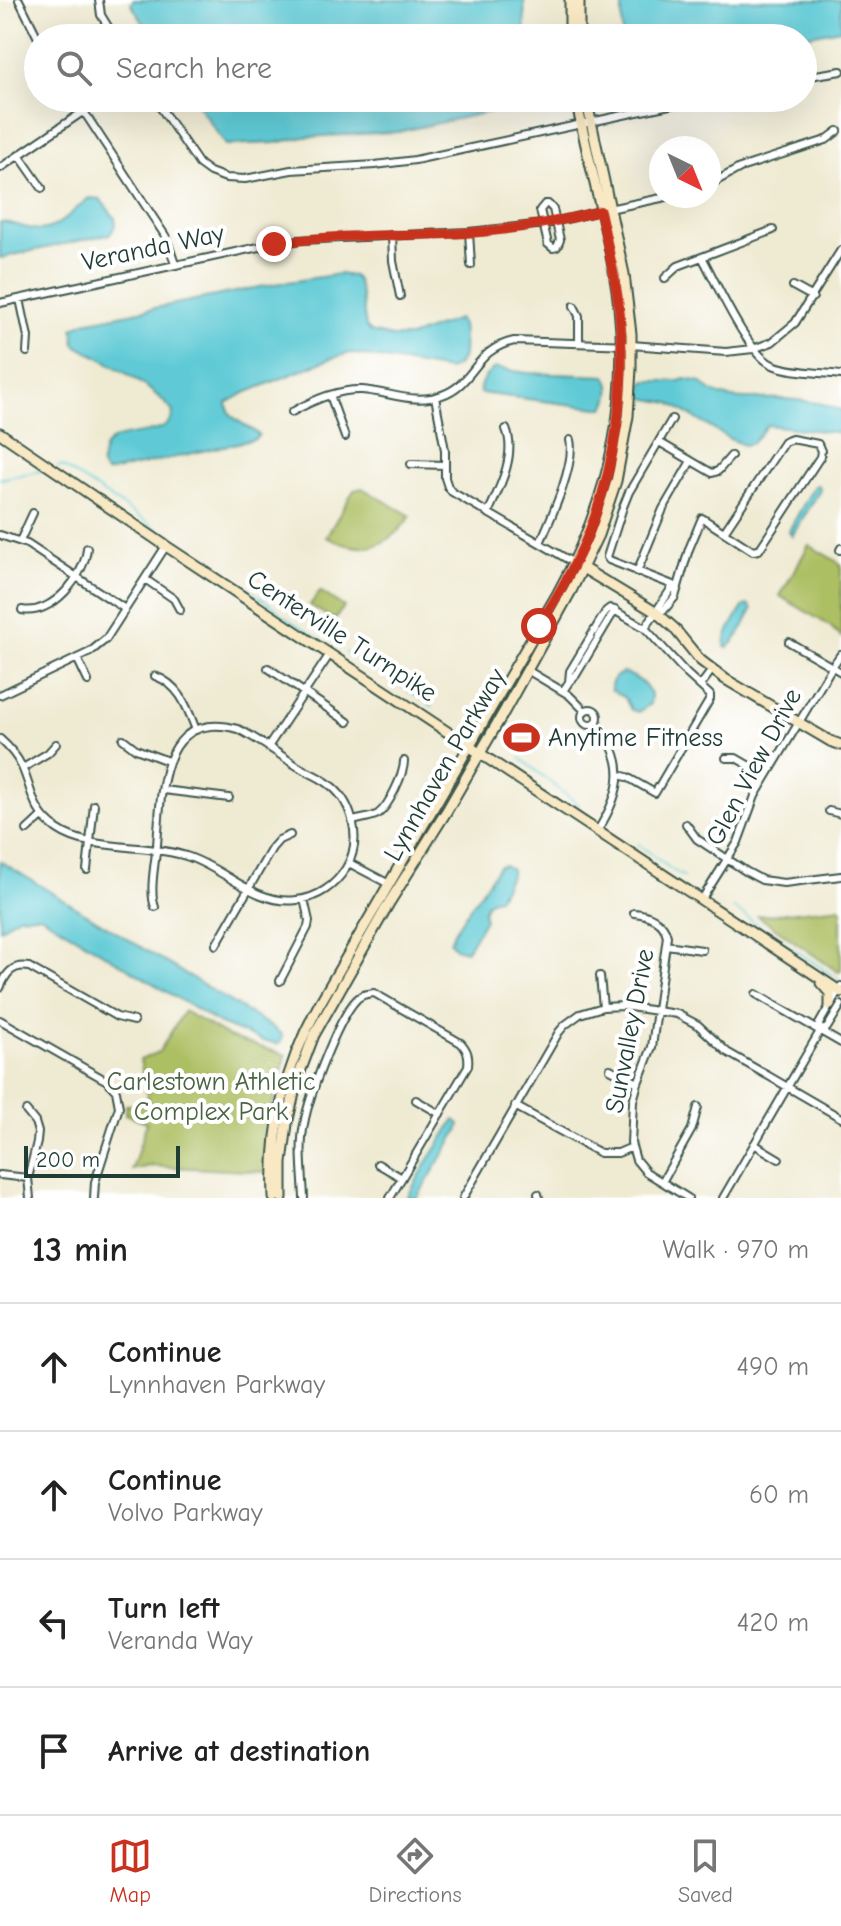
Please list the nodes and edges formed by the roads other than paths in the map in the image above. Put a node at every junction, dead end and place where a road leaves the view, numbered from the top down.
1 (19, 0) edge
2 (99, 0) edge
3 (570, 0) edge
4 (579, 0) edge
5 (31, 24) edge
6 (106, 24) edge
7 (570, 24) edge
8 (579, 24) edge
9 (841, 71) edge
10 (817, 75) edge
11 (83, 112) edge
12 (85, 112) edge
13 (164, 112) edge
14 (581, 112) edge
15 (586, 112) edge
16 (640, 112) edge
17 (586, 124) junction
18 (838, 131) dead end
19 (19, 155) junction
20 (0, 168) edge
21 (721, 178) edge
22 (42, 188) dead end
23 (649, 201) edge
24 (605, 210) junction
25 (556, 222) junction
26 (543, 225) junction
27 (773, 230) dead end
28 (469, 232) junction
29 (392, 235) junction
30 (841, 250) edge
31 (702, 257) junction
32 (175, 264) junction
33 (471, 265) dead end
34 (665, 278) dead end
35 (793, 286) dead end
36 (400, 296) dead end
37 (813, 297) junction
38 (20, 299) junction
39 (0, 303) edge
40 (574, 306) dead end
41 (502, 333) dead end
42 (506, 343) junction
43 (579, 343) junction
44 (626, 345) junction
45 (753, 349) junction
46 (27, 352) dead end
47 (841, 375) edge
48 (330, 395) junction
49 (435, 397) junction
50 (292, 412) dead end
51 (672, 419) dead end
52 (506, 429) dead end
53 (0, 433) edge
54 (345, 437) dead end
55 (570, 440) dead end
56 (659, 442) junction
57 (731, 456) dead end
58 (691, 461) junction
59 (411, 464) dead end
60 (445, 465) junction
61 (33, 513) dead end
62 (488, 513) junction
63 (724, 532) junction
64 (0, 535) edge
65 (20, 541) junction
66 (540, 543) junction
67 (166, 546) junction
68 (87, 548) dead end
69 (578, 566) junction
70 (637, 572) junction
71 (77, 576) junction
72 (145, 579) junction
73 (678, 587) junction
74 (125, 609) junction
75 (22, 610) dead end
76 (180, 610) dead end
77 (657, 613) junction
78 (645, 628) junction
79 (789, 642) dead end
80 (330, 654) junction
81 (841, 654) edge
82 (77, 658) junction
83 (832, 667) junction
84 (268, 668) dead end
85 (527, 670) junction
86 (712, 670) junction
87 (841, 672) edge
88 (155, 676) dead end
89 (88, 681) dead end
90 (700, 686) junction
91 (563, 691) junction
92 (304, 693) junction
93 (0, 695) edge
94 (348, 722) dead end
95 (799, 723) junction
96 (196, 730) junction
97 (0, 739) edge
98 (123, 739) dead end
99 (56, 744) dead end
100 (841, 745) edge
101 (470, 746) junction
102 (268, 747) junction
103 (480, 753) junction
104 (726, 758) dead end
105 (168, 761) junction
106 (404, 761) dead end
107 (23, 768) junction
108 (619, 775) junction
109 (767, 776) junction
110 (163, 790) junction
111 (229, 798) dead end
112 (94, 805) dead end
113 (829, 811) dead end
114 (841, 814) edge
115 (42, 816) junction
116 (352, 821) junction
117 (686, 824) dead end
118 (27, 830) dead end
119 (598, 830) junction
120 (290, 835) dead end
121 (90, 842) junction
122 (156, 849) junction
123 (727, 860) junction
124 (349, 863) junction
125 (87, 870) dead end
126 (841, 876) edge
127 (389, 884) junction
128 (249, 888) junction
129 (304, 899) junction
130 (702, 899) junction
131 (155, 907) dead end
132 (634, 913) dead end
133 (216, 945) dead end
134 (666, 945) junction
135 (702, 950) dead end
136 (810, 972) junction
137 (600, 976) dead end
138 (280, 981) dead end
139 (0, 988) edge
140 (840, 989) edge
141 (756, 994) dead end
142 (830, 1005) junction
143 (841, 1005) edge
144 (603, 1007) junction
145 (658, 1011) junction
146 (0, 1020) edge
147 (134, 1021) dead end
148 (820, 1031) junction
149 (841, 1043) edge
150 (610, 1069) dead end
151 (638, 1083) junction
152 (787, 1088) junction
153 (416, 1100) dead end
154 (515, 1106) junction
155 (698, 1107) dead end
156 (26, 1111) dead end
157 (440, 1114) junction
158 (841, 1118) edge
159 (754, 1144) junction
160 (632, 1147) junction
161 (779, 1159) dead end
162 (378, 1164) dead end
163 (0, 1175) edge
164 (28, 1178) junction
165 (402, 1178) junction
166 (662, 1182) junction
167 (30, 1198) edge
168 (94, 1198) edge
169 (274, 1198) edge
170 (282, 1198) edge
171 (304, 1198) edge
172 (390, 1198) edge
173 (463, 1198) edge
174 (688, 1198) edge
175 (723, 1198) edge

1 - 5 street
2 - 6 street
3 - 7 main road
4 - 8 main road
9 - 10 street
11 - 19 street
12 - 32 street
13 - 17 street
14 - 17 main road
15 - 17 main road
16 - 17 street
17 - 24 main road, Lynnhaven Parkway
18 - 21 street
19 - 20 street
19 - 22 street
23 - 24 street, Veranda Way
24 - 25 street, Veranda Way
24 - 44 main road, Lynnhaven Parkway
25 - 26 street, Veranda Way
25 - 26 street
25 - 26 street
26 - 28 street, Veranda Way
27 - 31 street
28 - 29 street, Veranda Way
28 - 33 street
29 - 32 street, Veranda Way
29 - 36 street
30 - 37 street
31 - 34 street
31 - 45 street
32 - 38 street, Veranda Way
35 - 37 street
37 - 45 street
38 - 39 street, Veranda Way
38 - 46 street
40 - 43 street
41 - 42 street
42 - 43 street
42 - 49 street
43 - 44 street
44 - 45 street
44 - 69 main road, Lynnhaven Parkway
45 - 47 street
48 - 49 street
48 - 50 street
48 - 54 street
49 - 60 street
51 - 56 street
52 - 62 street
53 - 67 main road, Centerville Turnpike
55 - 66 street
56 - 58 street
56 - 70 street
57 - 58 street
58 - 70 street
59 - 60 street
60 - 62 street
61 - 65 street
62 - 66 street
63 - 63 street
63 - 73 street
64 - 65 street
65 - 71 street
66 - 69 street
67 - 72 street
67 - 80 main road, Centerville Turnpike
68 - 71 street
69 - 77 main road
69 - 85 main road, Lynnhaven Parkway
69 - 101 main road, Lynnhaven Parkway
70 - 73 street
71 - 74 street
71 - 75 street
72 - 74 street
72 - 76 street
73 - 77 street
74 - 82 street
77 - 78 street
77 - 86 main road
78 - 90 street
78 - 91 street
79 - 83 street
80 - 92 street
80 - 101 main road, Centerville Turnpike
81 - 83 street, Glen View Drive
82 - 89 street
82 - 93 street
83 - 87 street
83 - 95 street, Glen View Drive
84 - 92 street
85 - 91 street
85 - 103 main road, Lynnhaven Parkway
86 - 90 street
86 - 95 main road
88 - 96 street
90 - 108 street
91 - 108 street
92 - 94 street
92 - 102 street
95 - 100 main road
95 - 109 street, Glen View Drive
96 - 102 street
96 - 105 street
97 - 107 street
98 - 105 street
99 - 107 street
101 - 103 main road, Centerville Turnpike
101 - 127 main road, Lynnhaven Parkway
102 - 116 street
103 - 119 main road, Centerville Turnpike
103 - 170 main road, Lynnhaven Parkway
104 - 109 street
105 - 110 street
106 - 116 street
107 - 115 street
108 - 119 street
109 - 123 street, Glen View Drive
110 - 111 street
110 - 122 street
112 - 121 street
113 - 114 street
115 - 118 street
115 - 121 street
116 - 124 street
117 - 123 street
119 - 130 main road, Centerville Turnpike
120 - 128 street
121 - 122 street
121 - 125 street
122 - 128 street
122 - 131 street
123 - 126 street
123 - 130 street, Glen View Drive
124 - 127 street
124 - 129 street
127 - 169 main road, Lynnhaven Parkway
128 - 129 street
128 - 133 street
129 - 138 street
130 - 136 main road, Centerville Turnpike
130 - 140 main road, Centerville Turnpike
132 - 134 street, Sunvalley Drive
134 - 135 street
134 - 145 street, Sunvalley Drive
136 - 140 main road, Centerville Turnpike
136 - 142 main road
137 - 144 street
139 - 147 street
140 - 142 street
141 - 148 street
142 - 148 street
143 - 148 street
144 - 145 street
144 - 154 street
145 - 151 street, Sunvalley Drive
145 - 152 street
146 - 168 street
148 - 149 street
148 - 152 street
150 - 151 street
151 - 160 street, Sunvalley Drive
152 - 158 street
152 - 159 street
153 - 157 street
154 - 160 street
154 - 173 street
155 - 166 street
156 - 164 street
157 - 165 street
157 - 171 street
159 - 161 street
159 - 175 street
160 - 166 street, Sunvalley Drive
162 - 165 street
163 - 164 street
164 - 167 street
165 - 172 street
166 - 174 street, Sunvalley Drive

